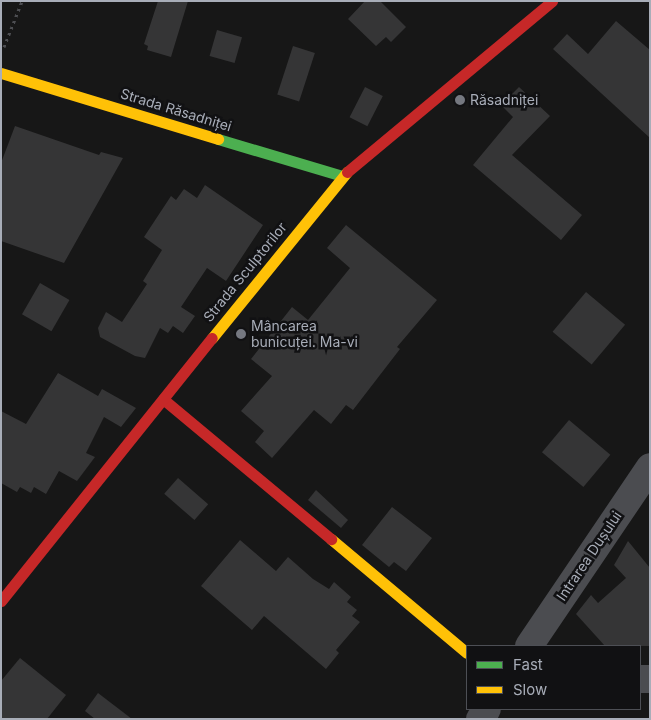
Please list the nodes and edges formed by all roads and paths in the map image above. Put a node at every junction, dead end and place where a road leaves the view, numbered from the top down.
1 (22, 1) edge
2 (551, 2) edge
3 (2, 70) edge
4 (342, 176) junction
5 (163, 399) junction
6 (650, 467) edge
7 (1, 601) edge
8 (530, 645) edge
9 (466, 652) edge

1 - 3 path
2 - 4 street, Strada Sculptorilor
3 - 4 street, Strada Răsadniței
4 - 5 street, Strada Sculptorilor
5 - 7 street, Strada Sculptorilor
5 - 9 street
6 - 8 street, Intrarea Dușului

